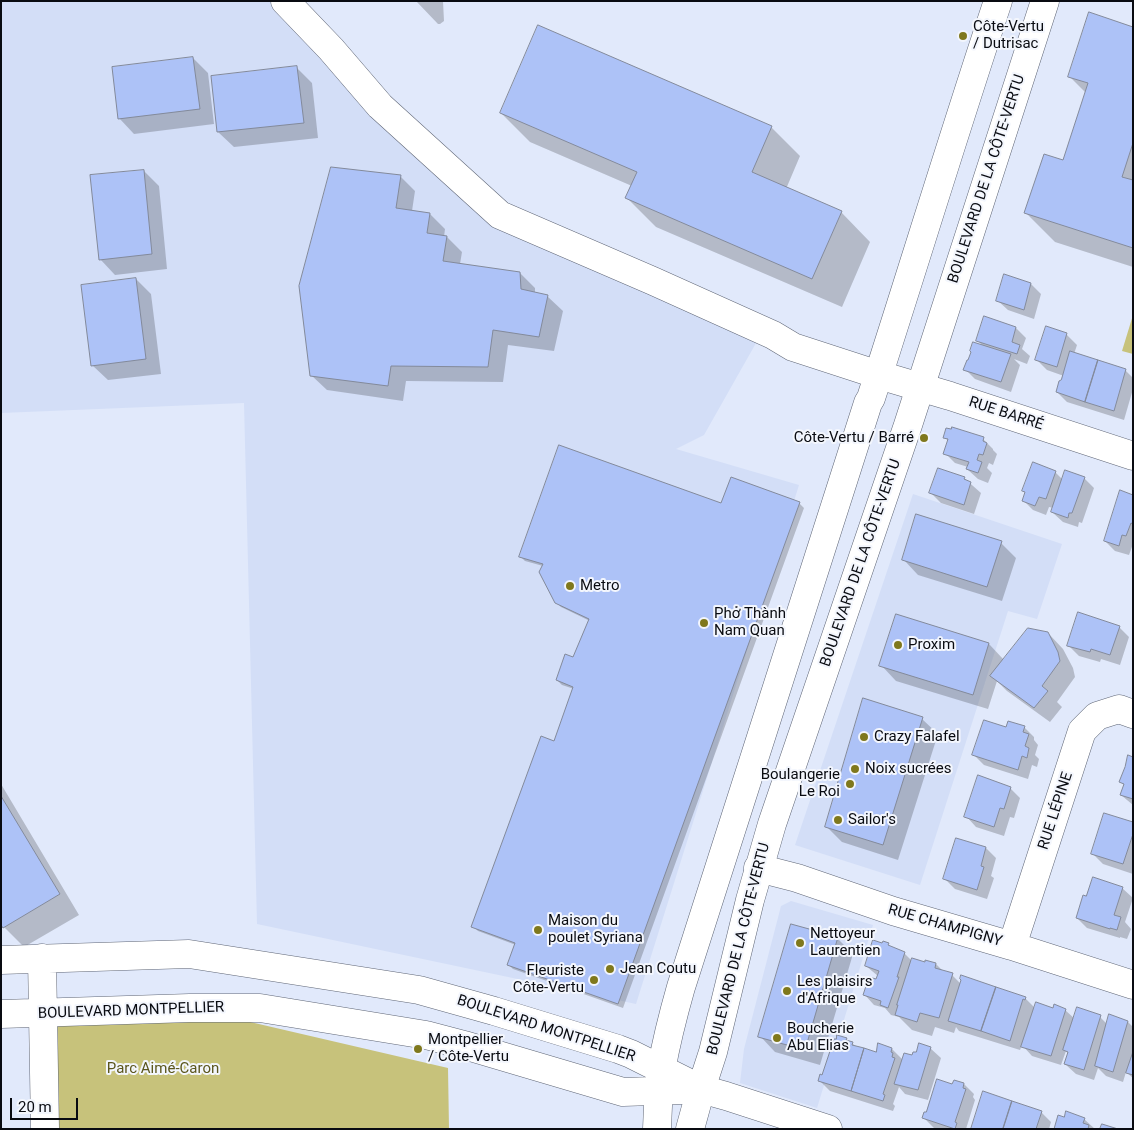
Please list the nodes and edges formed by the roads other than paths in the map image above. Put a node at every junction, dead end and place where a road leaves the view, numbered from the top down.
1 (284, 1) edge
2 (998, 1) edge
3 (1045, 1) edge
4 (878, 374) junction
5 (920, 386) junction
6 (1133, 456) edge
7 (1133, 714) edge
8 (758, 868) junction
9 (1012, 946) junction
10 (42, 958) junction
11 (1, 960) edge
12 (266, 966) junction
13 (1133, 985) edge
14 (260, 1008) junction
15 (1, 1014) edge
16 (43, 1014) junction
17 (660, 1080) junction
18 (701, 1089) junction
19 (45, 1129) edge
20 (657, 1129) edge
21 (690, 1129) edge
22 (828, 1129) edge

1 - 4 street, RUE BARRÉ
2 - 4 street
3 - 5 street, BOULEVARD DE LA CÔTE-VERTU
4 - 5 street, RUE BARRÉ
4 - 17 street
5 - 6 street, RUE BARRÉ
5 - 8 street, BOULEVARD DE LA CÔTE-VERTU
7 - 9 street, RUE LÉPINE
8 - 9 street, RUE CHAMPIGNY
8 - 18 street, BOULEVARD DE LA CÔTE-VERTU
9 - 13 street, RUE CHAMPIGNY
10 - 11 street, BOULEVARD MONTPELLIER
10 - 12 street, BOULEVARD MONTPELLIER
10 - 16 street
12 - 14 street
12 - 17 street, BOULEVARD MONTPELLIER
14 - 16 street, BOULEVARD MONTPELLIER
14 - 17 street, BOULEVARD MONTPELLIER
15 - 16 street, BOULEVARD MONTPELLIER
16 - 19 street
17 - 18 street, BOULEVARD MONTPELLIER
17 - 20 street
18 - 21 street, BOULEVARD DE LA CÔTE-VERTU
18 - 22 street, BOULEVARD MONTPELLIER

